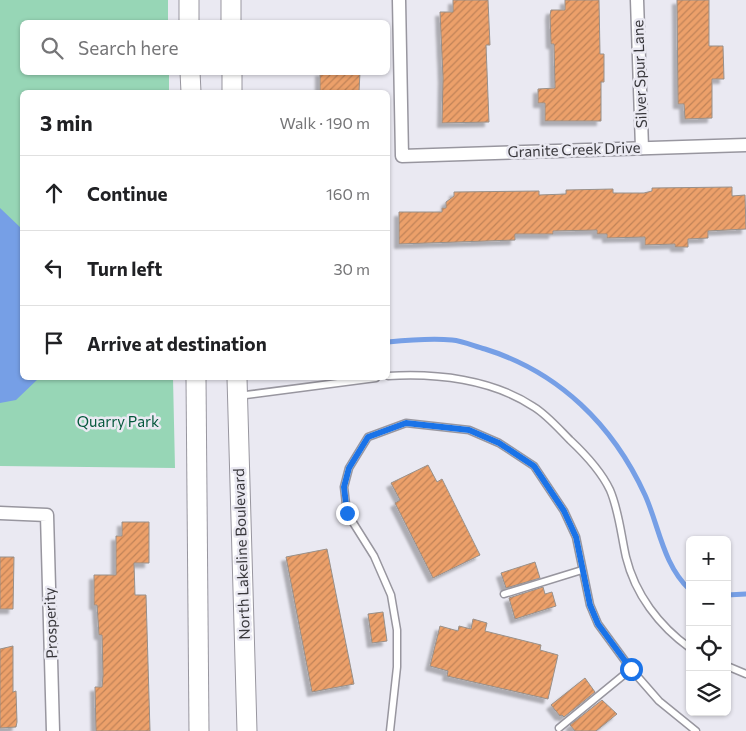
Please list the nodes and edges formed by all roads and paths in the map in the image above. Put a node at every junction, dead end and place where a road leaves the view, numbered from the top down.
1 (189, 0) edge
2 (231, 0) edge
3 (399, 0) edge
4 (637, 0) edge
5 (189, 20) edge
6 (231, 20) edge
7 (190, 75) edge
8 (232, 75) edge
9 (191, 90) edge
10 (232, 90) edge
11 (746, 145) edge
12 (642, 148) junction
13 (390, 376) edge
14 (196, 380) edge
15 (237, 380) edge
16 (361, 380) edge
17 (237, 396) junction
18 (0, 513) edge
19 (582, 570) junction
20 (504, 594) dead end
21 (686, 645) edge
22 (731, 668) edge
23 (631, 669) junction
24 (746, 674) edge
25 (559, 728) dead end
26 (53, 731) edge
27 (198, 731) edge
28 (247, 731) edge
29 (390, 731) edge
30 (696, 731) edge

1 - 5 main road
2 - 6 main road
3 - 12 street, Granite Creek Drive
4 - 12 street, Silver Spur Lane
7 - 9 main road
8 - 10 main road
11 - 12 street, Granite Creek Drive
13 - 21 lane
14 - 27 main road
15 - 17 main road, North Lakeline Boulevard
16 - 17 lane
17 - 28 main road, North Lakeline Boulevard
18 - 26 street, Prosperity
19 - 20 lane
19 - 23 lane
19 - 29 lane
22 - 24 lane
23 - 25 lane
23 - 30 lane

